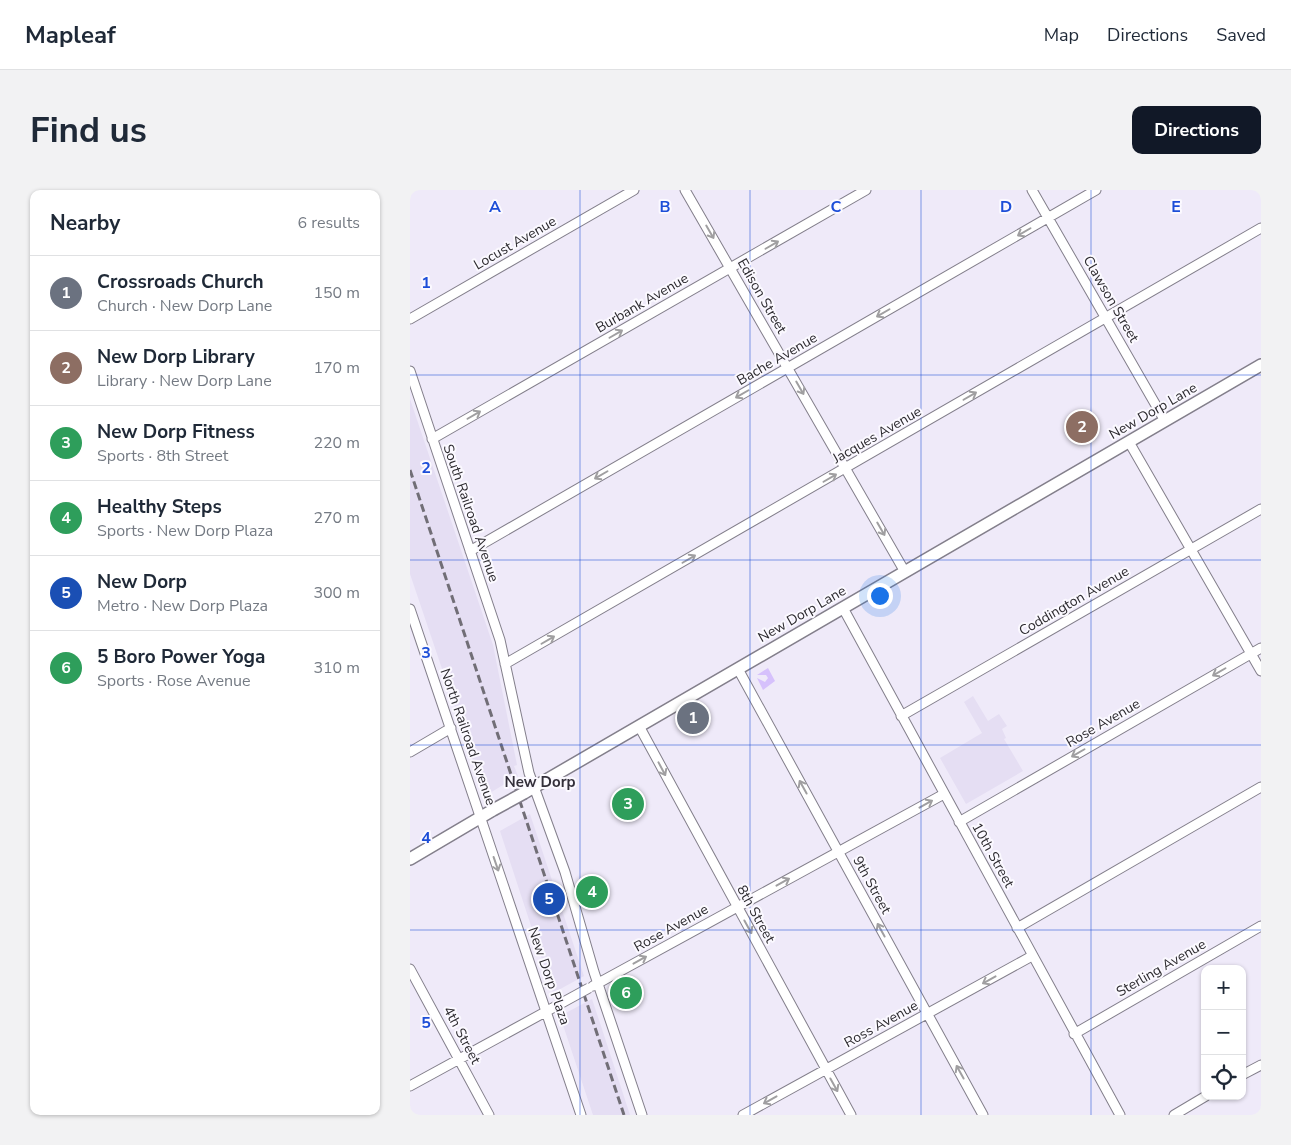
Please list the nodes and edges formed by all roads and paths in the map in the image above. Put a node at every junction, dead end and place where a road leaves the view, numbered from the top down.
1 (634, 190) edge
2 (685, 190) edge
3 (866, 190) edge
4 (1032, 190) edge
5 (1096, 190) edge
6 (1048, 218) junction
7 (1261, 228) edge
8 (731, 268) junction
9 (1106, 318) junction
10 (410, 319) edge
11 (1261, 366) edge
12 (788, 368) junction
13 (410, 371) edge
14 (1165, 421) junction
15 (432, 439) junction
16 (1129, 442) junction
17 (847, 468) junction
18 (1261, 509) edge
19 (1191, 549) junction
20 (470, 550) junction
21 (905, 572) junction
22 (843, 608) junction
23 (410, 609) edge
24 (412, 620) edge
25 (1261, 648) edge
26 (1251, 654) junction
27 (506, 664) junction
28 (738, 669) junction
29 (1261, 671) edge
30 (901, 716) junction
31 (639, 726) junction
32 (450, 728) junction
33 (410, 752) edge
34 (535, 786) junction
35 (1261, 787) edge
36 (944, 794) junction
37 (481, 817) junction
38 (959, 822) junction
39 (838, 852) junction
40 (410, 859) edge
41 (737, 908) junction
42 (1261, 926) edge
43 (1017, 928) junction
44 (1032, 956) junction
45 (410, 969) edge
46 (598, 983) junction
47 (546, 1011) junction
48 (928, 1014) junction
49 (1074, 1034) junction
50 (459, 1059) junction
51 (1261, 1064) edge
52 (826, 1070) junction
53 (1246, 1073) edge
54 (410, 1086) edge
55 (1201, 1099) edge
56 (489, 1115) edge
57 (581, 1115) edge
58 (642, 1115) edge
59 (743, 1115) edge
60 (851, 1115) edge
61 (983, 1115) edge
62 (1120, 1115) edge
63 (1174, 1115) edge

1 - 10 street, Locust Avenue
2 -> 8 street, Edison Street
8 -> 3 street, Burbank Avenue
4 - 6 street, Clawson Street
5 - 6 street, Bache Avenue
6 - 9 street, Clawson Street
6 -> 12 street, Bache Avenue
7 - 9 street, Jacques Avenue
8 - 12 street, Edison Street
15 -> 8 street, Burbank Avenue
9 - 14 street, Clawson Street
17 -> 9 street, Jacques Avenue
11 - 14 street, New Dorp Lane
12 -> 17 street, Edison Street
12 -> 20 street, Bache Avenue
13 - 15 street, South Railroad Avenue
14 - 16 street, New Dorp Lane
15 - 20 street, South Railroad Avenue
16 - 19 street
16 - 21 street, New Dorp Lane
17 -> 21 street, Edison Street
27 -> 17 street, Jacques Avenue
18 - 19 street, Coddington Avenue
19 - 26 street
19 - 30 street, Coddington Avenue
20 - 27 street, South Railroad Avenue
21 - 22 street, New Dorp Lane
22 - 28 street, New Dorp Lane
22 - 30 street, 10th Street
23 - 24 street, North Railroad Avenue
24 - 32 street, North Railroad Avenue
25 - 26 street, Rose Avenue
26 - 29 street
26 -> 38 street, Rose Avenue
27 - 34 street
28 - 31 street, New Dorp Lane
39 -> 28 street, 9th Street
30 - 36 street, 10th Street
31 - 34 street, New Dorp Lane
31 -> 41 street, 8th Street
32 - 33 street
32 - 37 street, North Railroad Avenue
34 - 37 street, New Dorp Lane, bridge
34 - 46 street
35 - 43 street
36 - 38 street, 10th Street
39 -> 36 street, Rose Avenue
37 - 40 street, New Dorp Lane
37 -> 47 street, New Dorp Plaza
38 - 43 street, 10th Street
41 -> 39 street, Rose Avenue
48 -> 39 street, 9th Street
46 -> 41 street, Rose Avenue
41 -> 52 street, 8th Street
42 - 49 street, Sterling Avenue
43 - 44 street, 10th Street
44 -> 48 street, Ross Avenue
44 - 49 street, 10th Street
45 - 50 street, 4th Street
46 - 47 street, Rose Avenue, bridge
46 - 58 street
47 - 50 street, Rose Avenue
47 - 57 street, New Dorp Plaza
48 - 52 street, Ross Avenue
61 -> 48 street, 9th Street
49 - 62 street, 10th Street
50 - 54 street, Rose Avenue
50 - 56 street, 4th Street
51 - 53 street
52 -> 59 street, Ross Avenue
52 -> 60 street, 8th Street
55 - 63 street

